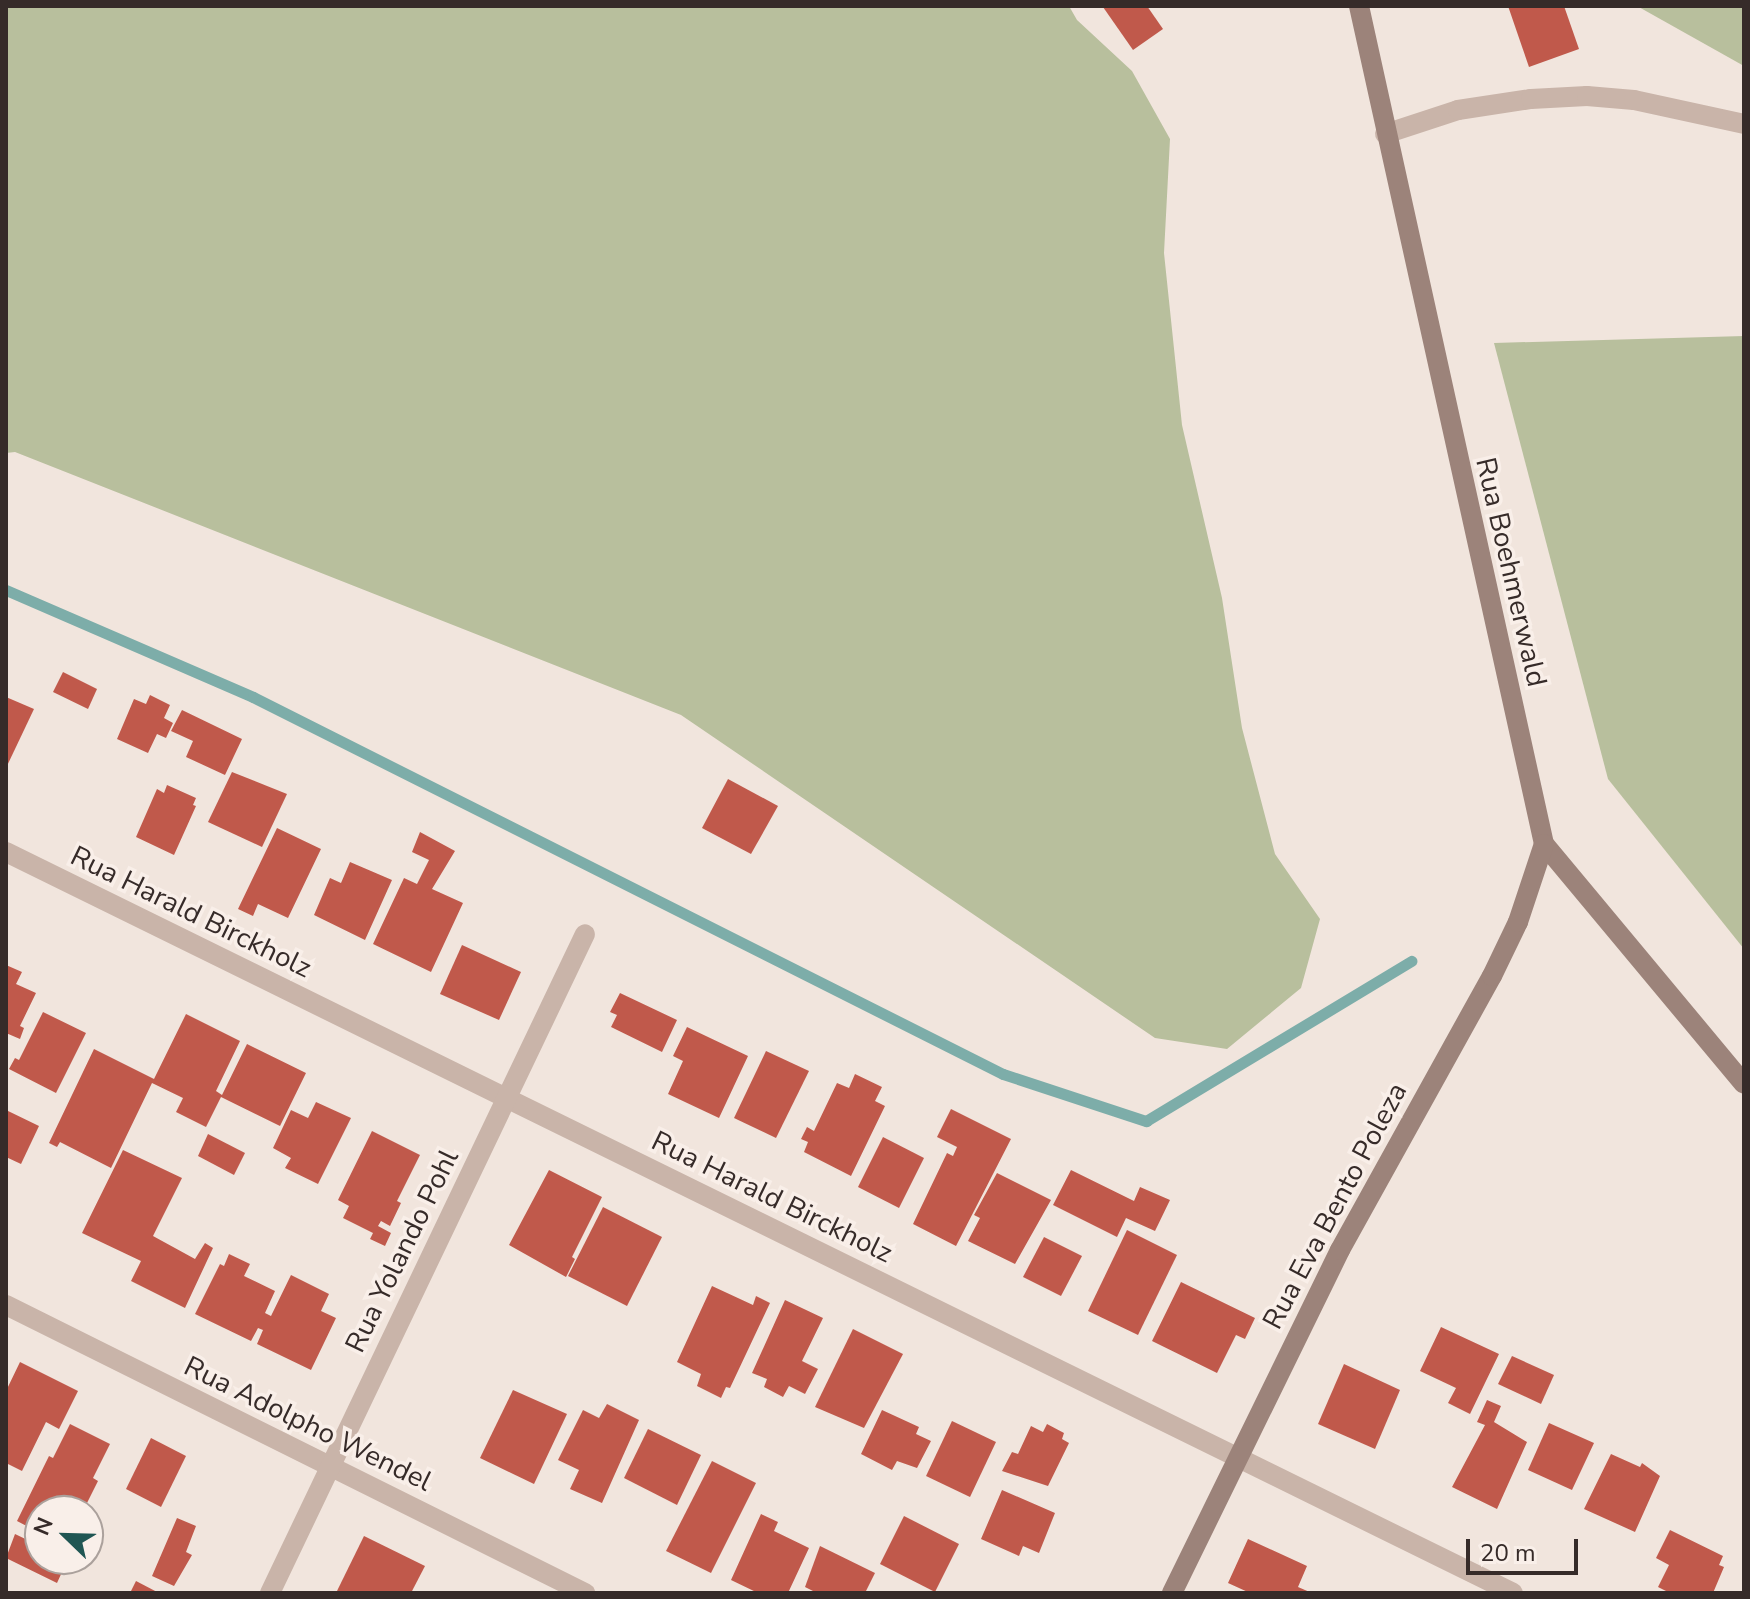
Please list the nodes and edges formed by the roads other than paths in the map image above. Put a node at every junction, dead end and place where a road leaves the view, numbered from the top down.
1 (1359, 6) edge
2 (1744, 124) edge
3 (1385, 134) junction
4 (1544, 844) junction
5 (6, 852) edge
6 (585, 934) dead end
7 (1744, 1084) edge
8 (506, 1098) junction
9 (6, 1305) edge
10 (1238, 1458) junction
11 (330, 1467) junction
12 (270, 1593) edge
13 (585, 1593) edge
14 (1172, 1593) edge
15 (1513, 1593) edge

1 - 3 main road, Rua Boehmerwald
2 - 3 street
3 - 4 main road, Rua Boehmerwald
4 - 7 main road, Rua Boehmerwald
4 - 10 main road, Rua Eva Bento Poleza
5 - 8 street, Rua Harald Birckholz
6 - 8 street, Rua Yolando Pohl
8 - 10 street, Rua Harald Birckholz
8 - 11 street, Rua Yolando Pohl
9 - 11 street, Rua Adolpho Wendel
10 - 14 main road, Rua Eva Bento Poleza
10 - 15 street, Rua Harald Birckholz
11 - 12 street, Rua Yolando Pohl
11 - 13 street, Rua Adolpho Wendel

